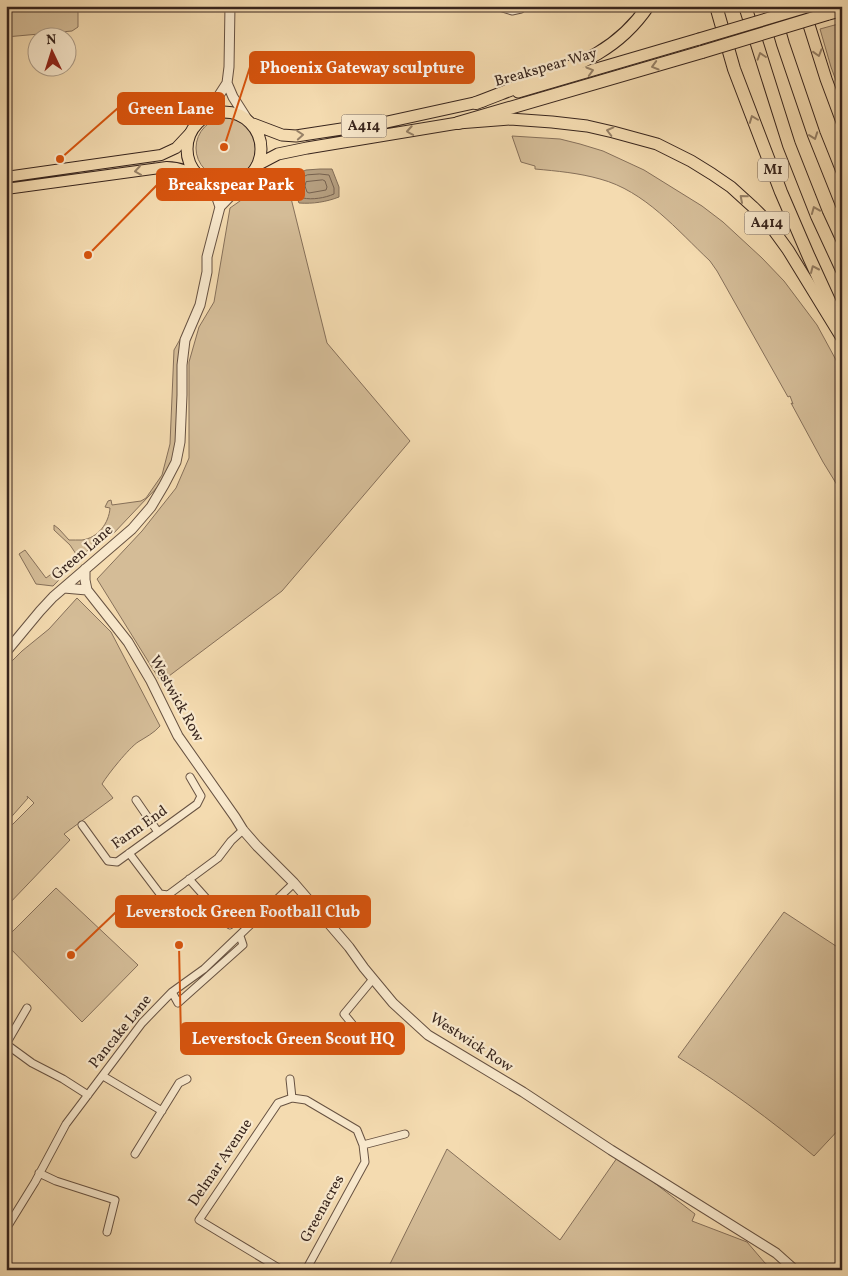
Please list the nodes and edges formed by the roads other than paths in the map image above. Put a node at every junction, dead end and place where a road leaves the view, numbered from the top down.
1 (284, 6) edge
2 (496, 6) edge
3 (648, 6) edge
4 (716, 6) edge
5 (745, 6) edge
6 (772, 6) edge
7 (803, 6) edge
8 (810, 6) edge
9 (230, 7) edge
10 (521, 9) dead end
11 (842, 10) edge
12 (700, 46) junction
13 (227, 83) junction
14 (476, 103) junction
15 (205, 117) junction
16 (250, 122) junction
17 (842, 122) edge
18 (458, 123) junction
19 (190, 133) junction
20 (259, 164) junction
21 (6, 177) edge
22 (246, 180) junction
23 (205, 181) junction
24 (6, 190) edge
25 (842, 205) edge
26 (220, 207) junction
27 (842, 270) edge
28 (842, 330) edge
29 (842, 338) edge
30 (85, 569) junction
31 (64, 588) junction
32 (87, 590) junction
33 (6, 652) edge
34 (190, 777) dead end
35 (136, 800) dead end
36 (82, 825) dead end
37 (243, 830) junction
38 (158, 832) junction
39 (129, 853) junction
40 (189, 879) junction
41 (294, 883) junction
42 (230, 925) dead end
43 (240, 936) junction
44 (204, 969) junction
45 (208, 976) junction
46 (372, 979) junction
47 (172, 992) junction
48 (27, 1008) dead end
49 (353, 1025) dead end
50 (6, 1044) edge
51 (103, 1076) junction
52 (188, 1079) dead end
53 (290, 1079) dead end
54 (88, 1095) junction
55 (292, 1098) junction
56 (162, 1112) junction
57 (405, 1134) dead end
58 (363, 1145) junction
59 (135, 1154) dead end
60 (39, 1174) junction
61 (6, 1229) edge
62 (108, 1232) dead end
63 (282, 1270) edge
64 (306, 1270) edge
65 (795, 1270) edge

1 - 9 street
2 - 10 street
3 - 14 highway
28 -> 4 highway, M1
27 -> 5 highway, M1
6 -> 25 highway
7 -> 17 highway
8 - 12 highway, A414, bridge
9 - 13 street
11 - 12 highway, bridge
14 -> 12 highway, Breakspear Way / A414
12 -> 18 highway
13 - 15 street
13 - 16 street
16 -> 14 highway, Breakspear Way / A414
15 - 16 highway
15 - 19 highway
16 - 20 highway
18 -> 20 highway, A414
29 -> 18 highway, A414
19 - 21 main road
19 - 23 highway
20 - 22 highway
22 - 23 highway
22 - 26 street, Green Lane
23 -> 24 main road
23 - 26 street
26 - 30 street, Green Lane
30 - 31 street, Green Lane
30 - 32 street
31 - 32 street
31 - 33 street, Green Lane
32 - 37 street, Westwick Row
34 - 38 street, Farm End
35 - 38 street
36 - 39 street, Farm End
37 - 40 street
37 - 41 street, Westwick Row
38 - 39 street, Farm End
39 - 40 street
40 - 42 street
41 - 43 street, Pancake Lane
41 - 46 street, Westwick Row
43 - 44 street, Pancake Lane
43 - 45 street
44 - 45 street
44 - 47 street, Pancake Lane
45 - 47 street
46 - 49 street
46 - 65 street, Westwick Row
47 - 51 street, Pancake Lane
48 - 50 street
50 - 54 street
51 - 54 street, Pancake Lane
51 - 56 street
52 - 56 street
53 - 55 street
54 - 60 street, Pancake Lane
55 - 58 street
55 - 63 street, Delmar Avenue
56 - 59 street
57 - 58 street
58 - 64 street, Greenacres
60 - 61 street, Pancake Lane
60 - 62 street

